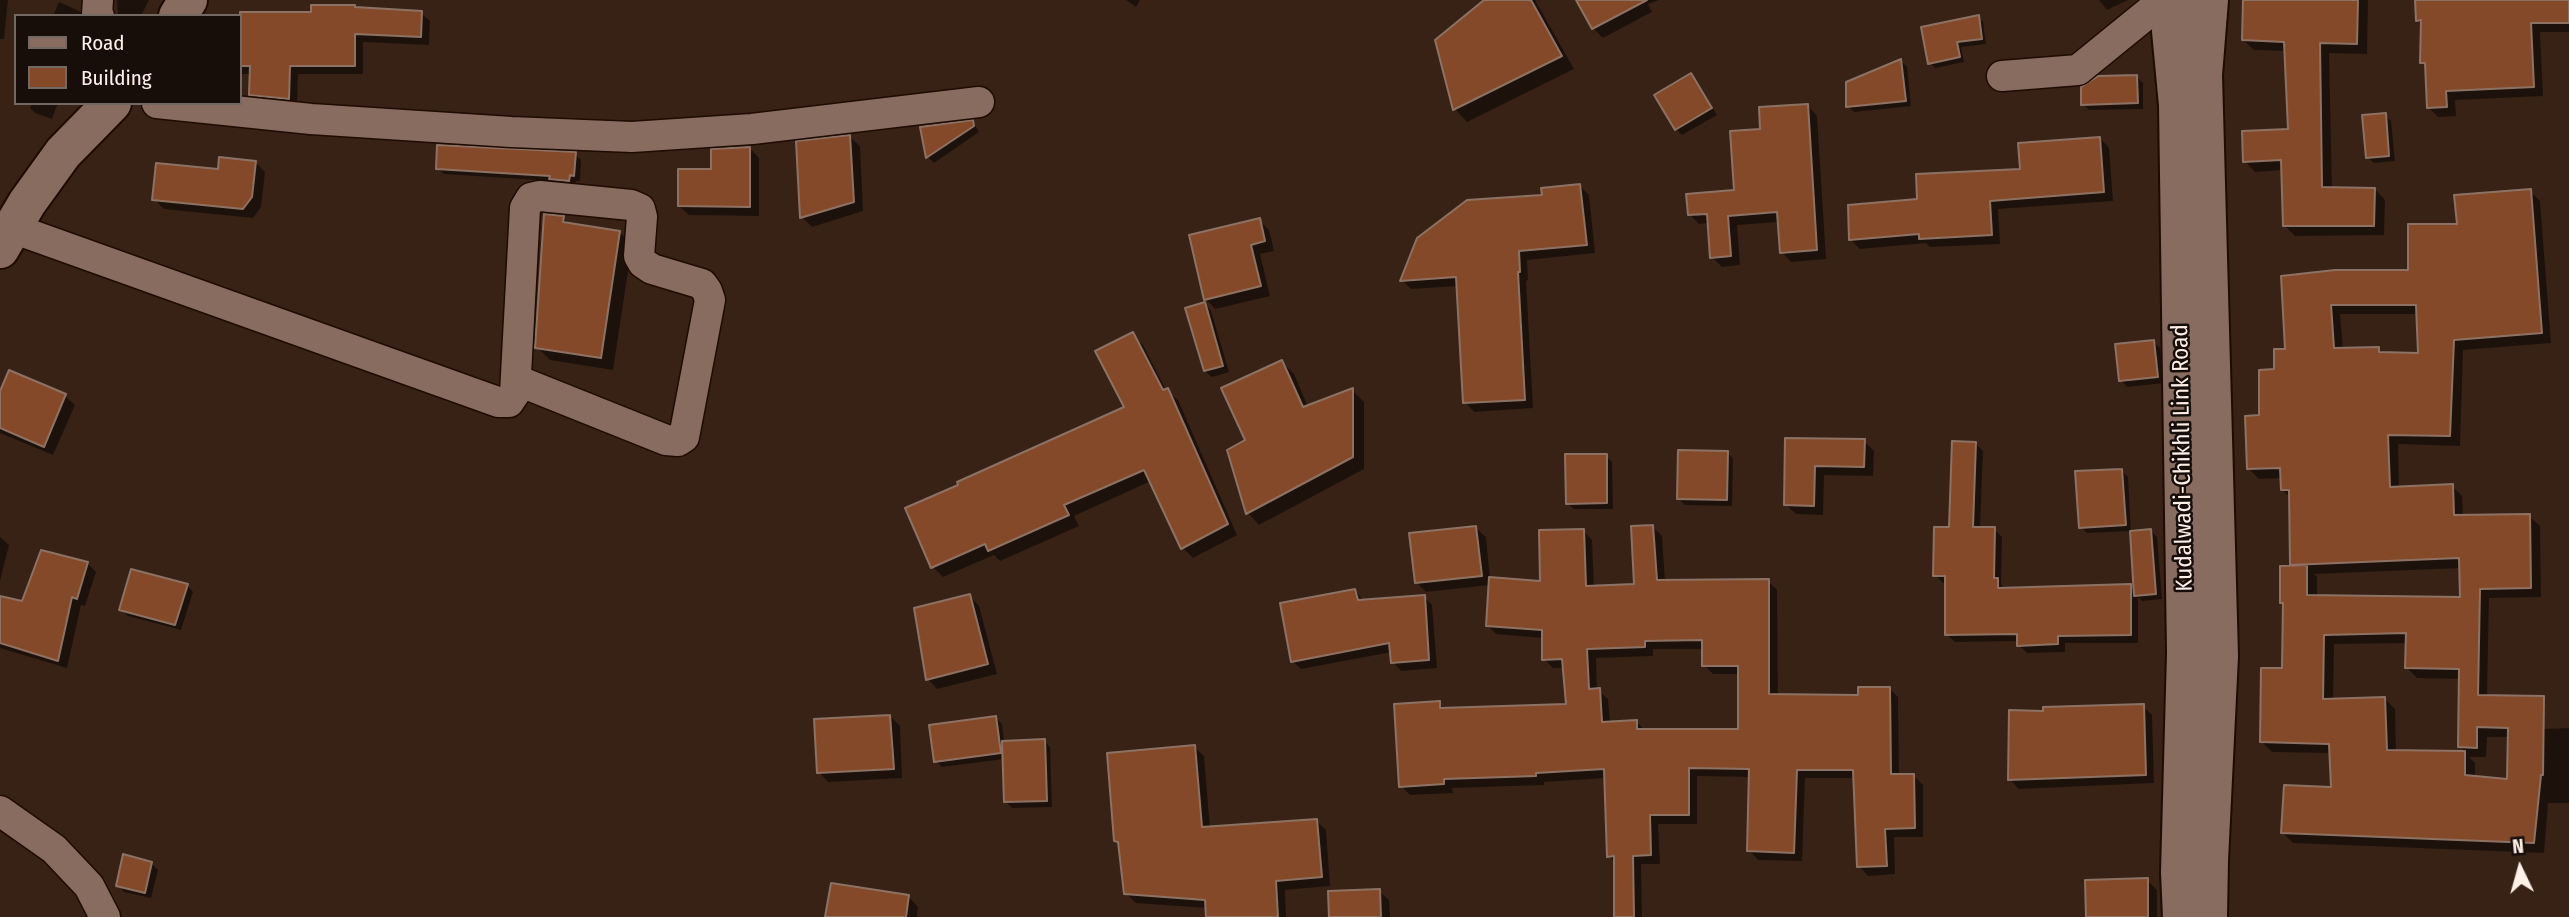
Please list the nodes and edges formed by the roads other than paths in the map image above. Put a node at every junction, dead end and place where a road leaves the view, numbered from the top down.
1 (2164, 0) edge
2 (2176, 0) edge
3 (2209, 0) edge
4 (2002, 76) dead end
5 (979, 102) dead end
6 (110, 105) edge
7 (176, 105) edge
8 (6, 239) edge
9 (516, 380) junction
10 (2202, 654) junction
11 (0, 811) edge
12 (105, 917) edge
13 (2182, 917) edge
14 (2208, 917) edge

1 - 4 street
2 - 10 main road, Kudalwadi-Chikhli Link Road
3 - 10 main road, Kudalwadi-Chikhli Link Road
5 - 7 street
6 - 8 main road
8 - 9 street
9 - 9 street
10 - 13 main road, Kudalwadi-Chikhli Link Road
10 - 14 main road, Kudalwadi-Chikhli Link Road
11 - 12 street

